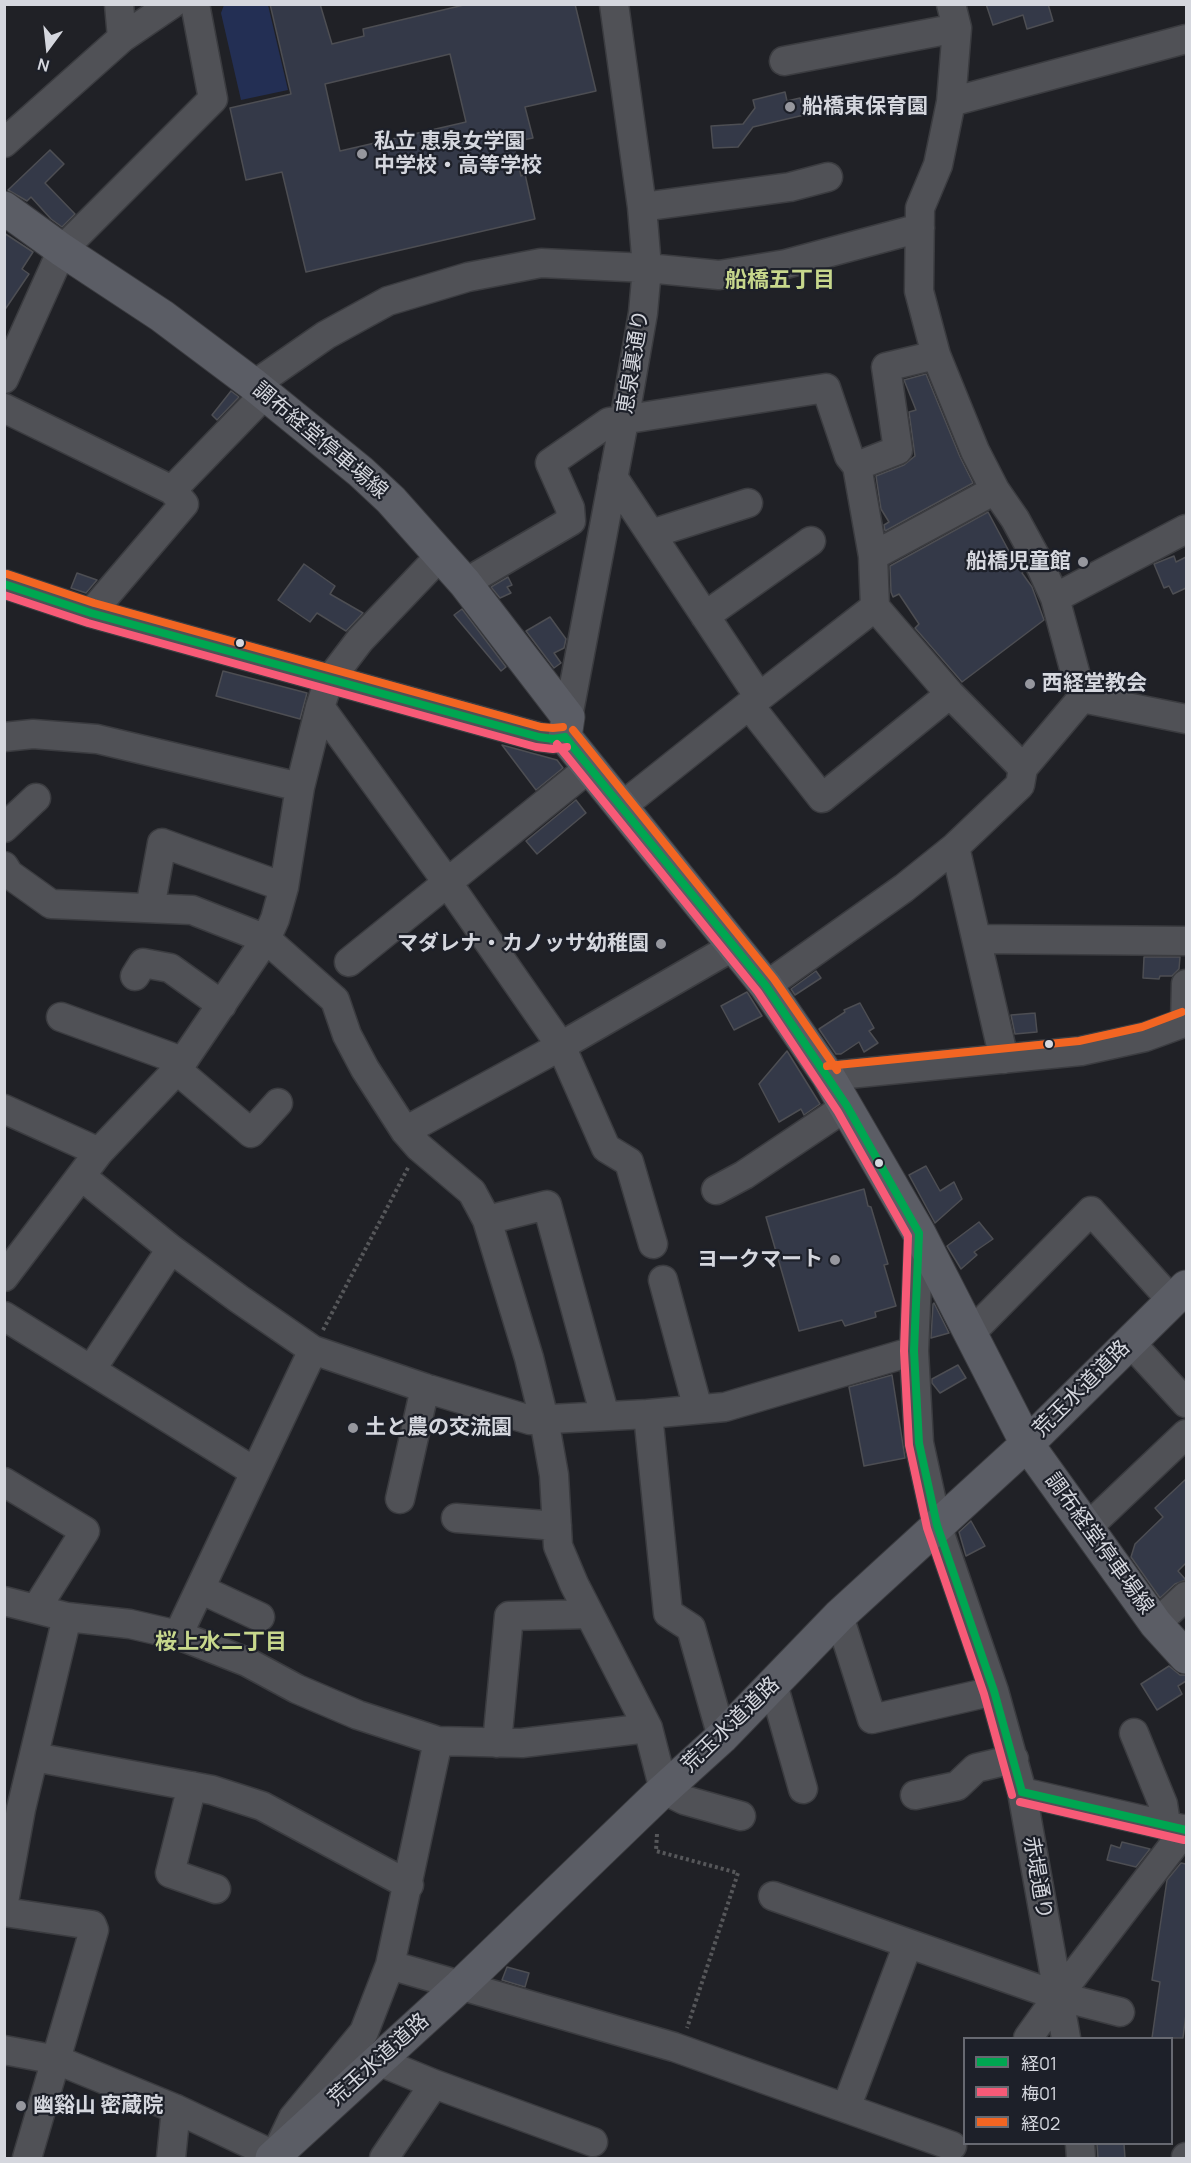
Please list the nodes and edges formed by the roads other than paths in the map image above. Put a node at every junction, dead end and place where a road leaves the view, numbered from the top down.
1 (119, 4) edge
2 (172, 4) edge
3 (195, 4) edge
4 (614, 4) edge
5 (954, 16) edge
6 (122, 38) junction
7 (1186, 39) edge
8 (784, 61) dead end
9 (951, 102) junction
10 (4, 143) edge
11 (828, 177) dead end
12 (642, 207) junction
13 (4, 208) edge
14 (920, 228) junction
15 (62, 250) junction
16 (647, 268) junction
17 (936, 355) junction
18 (4, 379) edge
19 (260, 390) junction
20 (4, 408) edge
21 (624, 421) junction
22 (857, 466) junction
23 (613, 477) junction
24 (172, 490) junction
25 (995, 490) junction
26 (748, 503) dead end
27 (1186, 529) edge
28 (651, 534) junction
29 (811, 541) dead end
30 (441, 555) junction
31 (873, 555) junction
32 (465, 583) junction
33 (4, 584) edge
34 (1055, 598) junction
35 (875, 607) junction
36 (91, 613) junction
37 (705, 616) junction
38 (331, 678) junction
39 (950, 693) junction
40 (1082, 698) junction
41 (754, 701) junction
42 (320, 707) junction
43 (1186, 719) edge
44 (566, 727) junction
45 (4, 737) edge
46 (589, 768) junction
47 (1023, 768) junction
48 (300, 786) junction
49 (36, 798) dead end
50 (621, 807) junction
51 (4, 828) edge
52 (955, 847) junction
53 (6, 874) edge
54 (447, 882) junction
55 (284, 887) junction
56 (150, 908) junction
57 (266, 939) junction
58 (977, 939) junction
59 (1186, 941) edge
60 (734, 946) junction
61 (349, 963) dead end
62 (135, 976) dead end
63 (1186, 984) edge
64 (766, 986) junction
65 (222, 1005) junction
66 (61, 1017) dead end
67 (1186, 1022) edge
68 (561, 1046) junction
69 (1004, 1059) junction
70 (179, 1066) junction
71 (828, 1076) junction
72 (278, 1103) dead end
73 (847, 1106) junction
74 (4, 1109) edge
75 (412, 1139) junction
76 (99, 1152) junction
77 (81, 1176) junction
78 (716, 1190) dead end
79 (487, 1220) junction
80 (919, 1233) junction
81 (652, 1244) dead end
82 (171, 1249) junction
83 (4, 1277) edge
84 (663, 1280) dead end
85 (1179, 1294) edge
86 (4, 1316) edge
87 (972, 1332) junction
88 (1130, 1342) junction
89 (313, 1350) junction
90 (914, 1352) junction
91 (91, 1370) junction
92 (425, 1388) junction
93 (1186, 1403) edge
94 (698, 1409) junction
95 (648, 1414) junction
96 (605, 1416) junction
97 (544, 1419) junction
98 (1186, 1434) edge
99 (1027, 1444) junction
100 (255, 1472) junction
101 (4, 1482) edge
102 (400, 1499) dead end
103 (456, 1518) dead end
104 (937, 1525) junction
105 (557, 1526) junction
106 (1088, 1527) junction
107 (200, 1589) junction
108 (1186, 1596) edge
109 (4, 1601) edge
110 (36, 1609) junction
111 (589, 1614) junction
112 (839, 1616) junction
113 (67, 1617) junction
114 (260, 1617) dead end
115 (1156, 1624) junction
116 (178, 1635) junction
117 (1186, 1657) edge
118 (773, 1684) junction
119 (994, 1691) junction
120 (648, 1728) junction
121 (1134, 1733) dead end
122 (722, 1737) junction
123 (438, 1741) junction
124 (497, 1743) junction
125 (34, 1757) junction
126 (1014, 1759) junction
127 (192, 1786) junction
128 (803, 1789) dead end
129 (661, 1792) junction
130 (1022, 1792) junction
131 (915, 1794) dead end
132 (13, 1807) edge
133 (741, 1816) dead end
134 (1179, 1828) edge
135 (409, 1885) junction
136 (216, 1889) dead end
137 (772, 1896) dead end
138 (4, 1902) edge
139 (4, 1912) edge
140 (908, 1944) junction
141 (390, 1965) junction
142 (460, 1986) junction
143 (1058, 1996) junction
144 (1120, 2012) dead end
145 (1029, 2037) edge
146 (1066, 2037) edge
147 (4, 2050) edge
148 (57, 2060) junction
149 (378, 2061) junction
150 (434, 2084) junction
151 (846, 2108) junction
152 (176, 2109) junction
153 (593, 2142) dead end
154 (954, 2144) edge
155 (276, 2157) edge
156 (27, 2158) edge
157 (171, 2158) edge
158 (384, 2158) edge

1 - 6 street
2 - 6 street
3 - 15 street
4 - 12 street, 恵泉裏通り
5 - 8 street
5 - 9 street
6 - 10 street
7 - 9 street
9 - 14 street
11 - 12 street
12 - 16 street, 恵泉裏通り
13 - 15 main road, 調布経堂停車場線
14 - 16 street
14 - 17 street
15 - 18 street
15 - 19 main road, 調布経堂停車場線
16 - 19 street
16 - 21 street, 恵泉裏通り
17 - 22 street
17 - 25 street
19 - 24 street
19 - 30 main road, 調布経堂停車場線
20 - 24 street
21 - 22 street
21 - 23 street, 恵泉裏通り
21 - 32 street
22 - 31 street
23 - 28 street
23 - 44 street, 恵泉裏通り
24 - 36 street
25 - 31 street
25 - 34 street
26 - 28 street
27 - 34 street
28 - 37 street
29 - 37 street
30 - 32 main road, 調布経堂停車場線
30 - 38 street
31 - 35 street
32 - 44 main road, 調布経堂停車場線
33 - 36 street
34 - 40 street
35 - 39 street
35 - 41 street
36 - 38 street
37 - 41 street
38 - 42 street
38 - 44 street
39 - 41 street
39 - 47 street
40 - 43 street
40 - 47 street
41 - 50 street
42 - 48 street
42 - 54 street
44 - 46 main road
45 - 48 street
46 - 50 main road
46 - 54 street
47 - 52 street
48 - 55 street
49 - 51 street
50 - 60 main road
52 - 58 street
52 - 64 street
53 - 56 street
54 - 61 street
54 - 68 street
55 - 56 street
55 - 57 street
56 - 57 street
57 - 65 street
57 - 75 street
58 - 59 street
58 - 69 street
60 - 64 main road
60 - 68 street
62 - 65 street
63 - 67 street
64 - 71 main road
65 - 70 street
66 - 70 street
67 - 69 street
68 - 75 street
68 - 81 street
69 - 71 street
70 - 72 street
70 - 76 street
71 - 73 main road
73 - 78 street
73 - 80 main road
74 - 76 street
75 - 79 street
76 - 77 street
77 - 82 street
77 - 83 street
79 - 96 street
79 - 97 street
80 - 87 main road, 調布経堂停車場線
80 - 90 street, 赤堤通り
82 - 89 street
82 - 91 street
84 - 94 street
85 - 87 street
85 - 88 main road, 荒玉水道道路
86 - 91 street
87 - 99 main road, 調布経堂停車場線
88 - 93 street
88 - 99 main road, 荒玉水道道路
89 - 92 street
89 - 100 street
90 - 94 street
90 - 104 street, 赤堤通り
91 - 100 street
92 - 97 street
92 - 102 street
94 - 95 street
95 - 96 street
95 - 122 street
96 - 97 street
97 - 105 street
98 - 106 street
99 - 104 main road, 荒玉水道道路
99 - 106 main road, 調布経堂停車場線
100 - 107 street
101 - 110 street
103 - 105 street
104 - 112 main road, 荒玉水道道路
104 - 119 street, 赤堤通り
105 - 111 street
106 - 115 main road, 調布経堂停車場線
107 - 114 street
107 - 116 street
108 - 115 street
109 - 110 street
110 - 113 street
111 - 120 street
111 - 124 street
112 - 118 main road, 荒玉水道道路
112 - 119 street
113 - 116 street
113 - 125 street
115 - 117 main road, 調布経堂停車場線
116 - 123 street
118 - 122 main road, 荒玉水道道路
118 - 128 street
119 - 126 street, 赤堤通り
120 - 124 street
120 - 129 street
121 - 134 street
122 - 129 main road, 荒玉水道道路
123 - 124 street
123 - 135 street
125 - 127 street
125 - 132 street
126 - 130 street, 赤堤通り
126 - 131 street
127 - 135 street
127 - 136 street
129 - 133 street
129 - 142 main road, 荒玉水道道路
130 - 134 street
130 - 143 street, 赤堤通り
132 - 138 street
134 - 143 street
135 - 141 street
137 - 140 street
139 - 148 street
140 - 143 street
140 - 151 street
141 - 142 street
141 - 155 street
142 - 149 main road, 荒玉水道道路
142 - 151 street
143 - 144 street
143 - 145 street
143 - 146 street, 赤堤通り
147 - 148 street
148 - 152 street
148 - 156 street
149 - 150 street
149 - 155 main road, 荒玉水道道路
150 - 153 street
150 - 158 street
151 - 154 street
152 - 155 street
152 - 157 street

